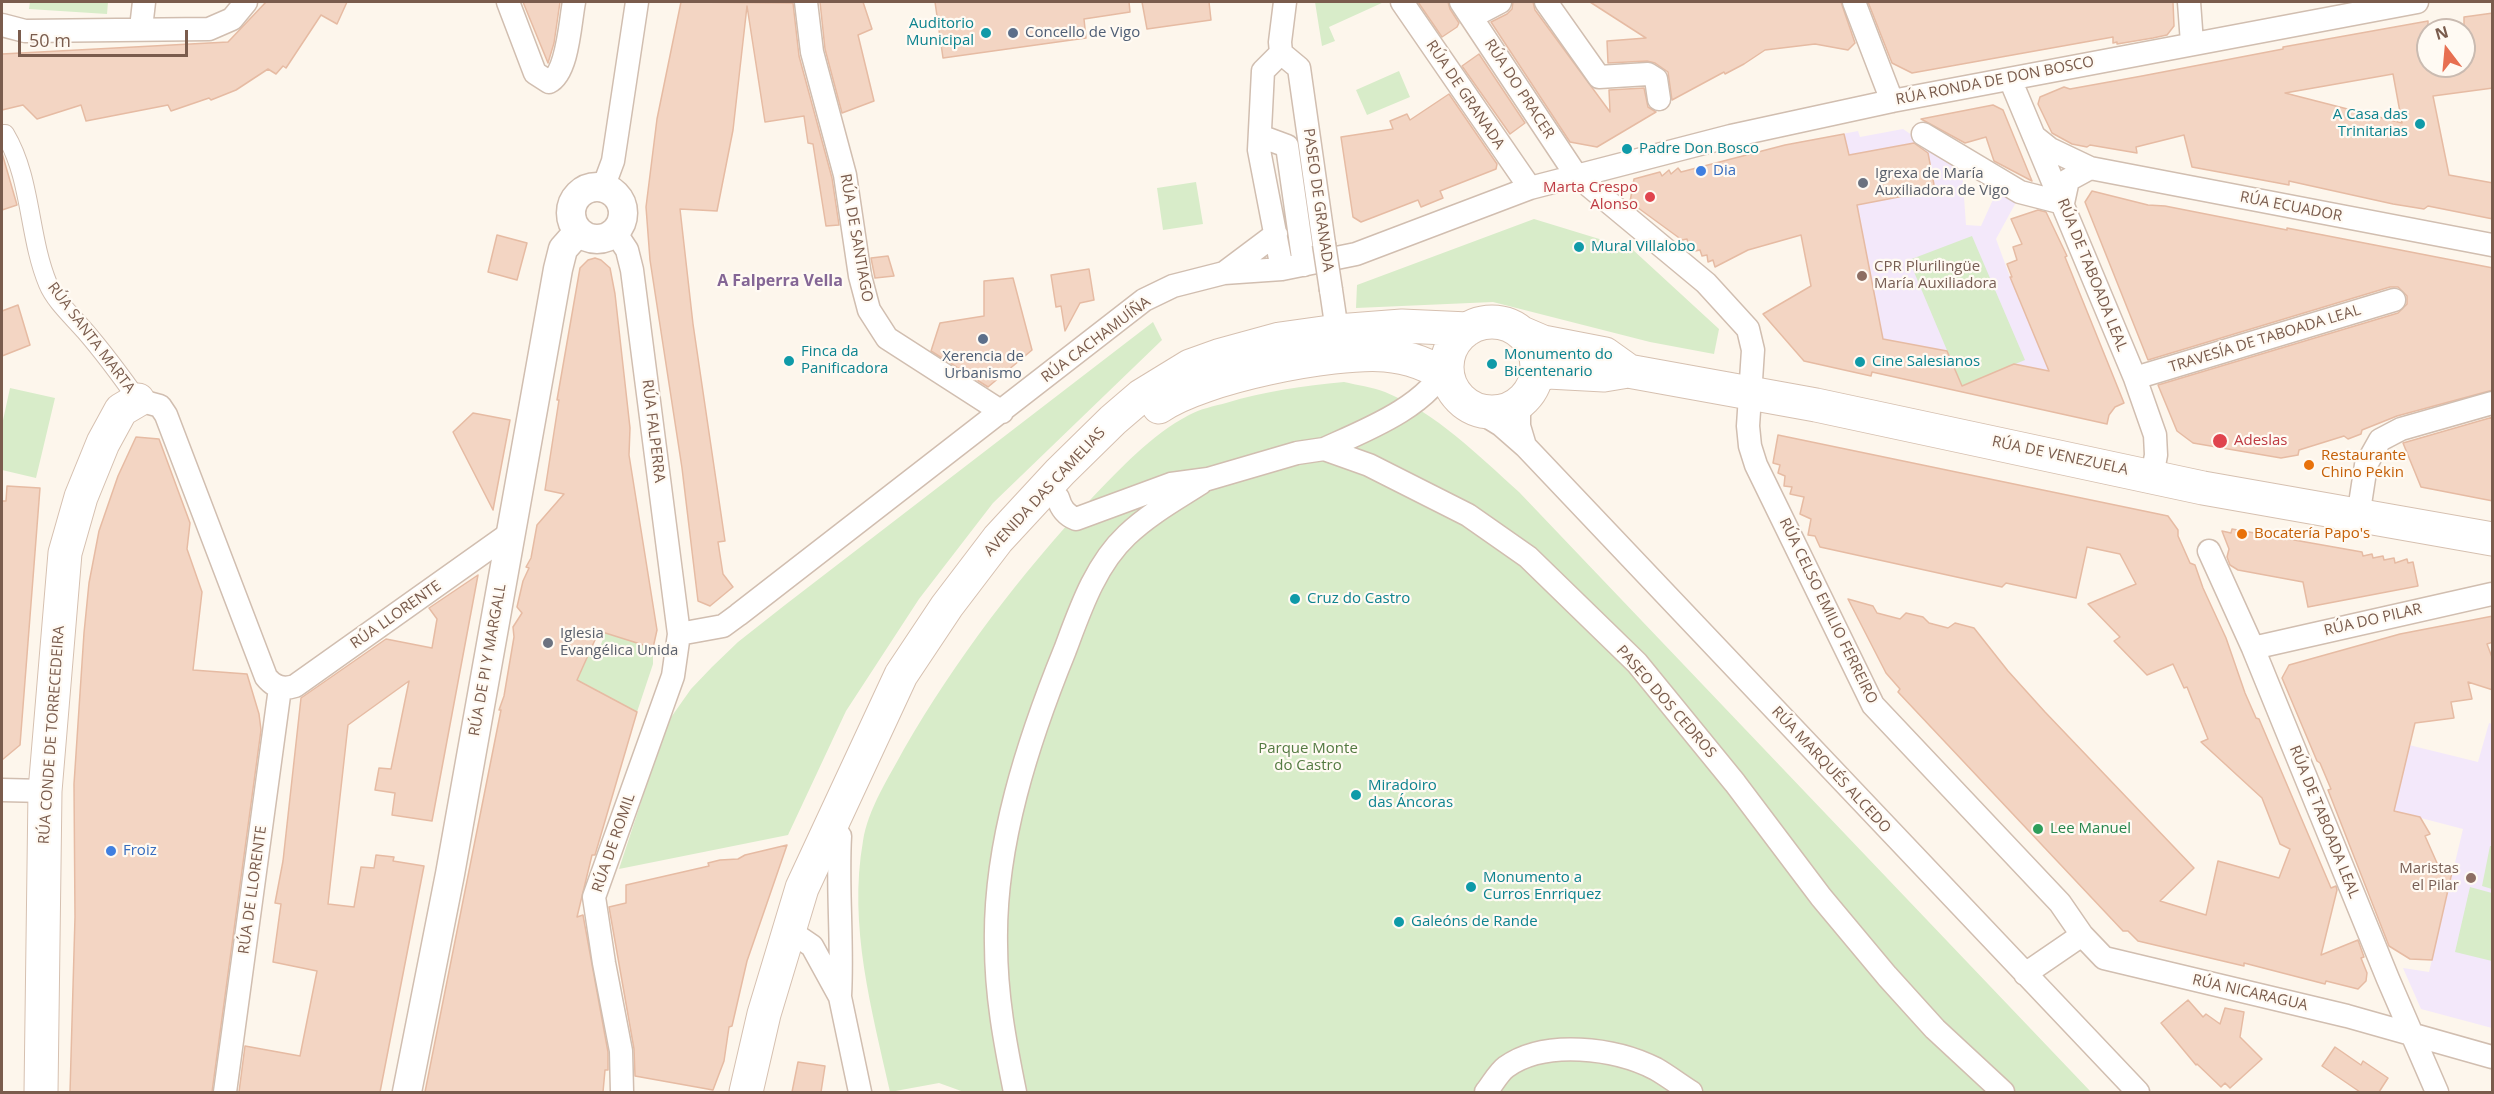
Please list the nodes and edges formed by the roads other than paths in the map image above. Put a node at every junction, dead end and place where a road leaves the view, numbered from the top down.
1 (144, 2) edge
2 (246, 2) edge
3 (507, 2) edge
4 (574, 2) edge
5 (637, 2) edge
6 (806, 2) edge
7 (1285, 2) edge
8 (1402, 2) edge
9 (1500, 2) edge
10 (1546, 2) edge
11 (1854, 2) edge
12 (2189, 2) edge
13 (2417, 2) edge
14 (1471, 7) edge
15 (232, 10) edge
16 (2, 25) edge
17 (141, 28) junction
18 (2192, 43) junction
19 (1281, 53) junction
20 (2010, 79) junction
21 (1659, 99) dead end
22 (1892, 101) junction
23 (2, 134) edge
24 (1923, 134) dead end
25 (1260, 136) junction
26 (2035, 137) junction
27 (2090, 168) junction
28 (1576, 176) junction
29 (603, 188) junction
30 (1530, 188) junction
31 (2063, 203) junction
32 (578, 232) junction
33 (615, 232) junction
34 (1276, 234) junction
35 (2493, 245) edge
36 (1293, 267) junction
37 (1224, 273) junction
38 (2394, 300) dead end
39 (1468, 329) junction
40 (1337, 331) junction
41 (1522, 333) junction
42 (1628, 370) junction
43 (1446, 372) junction
44 (2135, 378) junction
45 (1528, 390) junction
46 (1749, 393) junction
47 (138, 400) junction
48 (2493, 403) edge
49 (1475, 409) junction
50 (1002, 412) junction
51 (1525, 446) junction
52 (1324, 449) junction
53 (2152, 476) junction
54 (1208, 479) junction
55 (1058, 498) junction
56 (2358, 517) junction
57 (509, 534) junction
58 (2493, 539) edge
59 (2209, 551) dead end
60 (2493, 594) edge
61 (679, 634) junction
62 (2253, 648) junction
63 (280, 688) junction
64 (2, 790) edge
65 (45, 792) junction
66 (840, 836) junction
67 (790, 931) junction
68 (2082, 935) junction
69 (2025, 974) junction
70 (840, 997) junction
71 (2410, 1032) junction
72 (2493, 1057) edge
73 (41, 1092) edge
74 (225, 1092) edge
75 (407, 1092) edge
76 (622, 1092) edge
77 (746, 1092) edge
78 (860, 1092) edge
79 (1015, 1092) edge
80 (1486, 1092) edge
81 (1691, 1092) edge
82 (2003, 1092) edge
83 (2138, 1092) edge
84 (2437, 1092) edge

1 - 17 street
2 - 15 street
3 - 4 street
5 - 29 street
6 - 50 street, RÚA DE SANTIAGO
7 - 19 street
8 - 30 street, RÚA DE GRANADA
9 - 14 street
10 - 21 street
11 - 22 street
12 - 18 street
13 - 18 street, RÚA RONDA DE DON BOSCO
14 - 28 street, RÚA DO PRACER
15 - 17 street
16 - 17 street
18 - 20 street, RÚA RONDA DE DON BOSCO
19 - 25 street
19 - 40 street, PASEO DE GRANADA, bridge
20 - 22 street, RÚA RONDA DE DON BOSCO
20 - 26 street, RÚA DE TABOADA LEAL
22 - 28 street, RÚA RONDA DE DON BOSCO
23 - 47 street, RÚA SANTA MARTA
24 - 31 street
25 - 34 street
25 - 36 street
26 - 27 street, RÚA ECUADOR
26 - 31 street, RÚA DE TABOADA LEAL
27 - 31 street
27 - 35 street, RÚA ECUADOR
28 - 30 street, RÚA CACHAMUÍÑA
28 - 46 street, RÚA DO PRACER
29 - 32 street
29 - 33 street
30 - 36 street, RÚA CACHAMUÍÑA
31 - 44 street, RÚA DE TABOADA LEAL
32 - 33 street
32 - 57 street, RÚA DE PI Y MARGALL
33 - 61 street, RÚA FALPERRA
34 - 36 street
34 - 37 street
36 - 37 street, RÚA CACHAMUÍÑA
37 - 50 street, RÚA CACHAMUÍÑA
38 - 44 street, TRAVESÍA DE TABOADA LEAL
39 - 40 main road, AVENIDA DAS CAMELIAS
39 - 41 main road
39 - 43 main road
40 - 67 main road, AVENIDA DAS CAMELIAS
41 - 42 main road, RÚA DE VENEZUELA
41 - 45 main road
42 - 45 main road, RÚA DE VENEZUELA
42 - 46 main road, RÚA DE VENEZUELA
43 - 49 main road
43 - 52 street
43 - 55 main road, AVENIDA DAS CAMELIAS
44 - 53 street, RÚA DE TABOADA LEAL
45 - 49 main road
45 - 51 street
46 - 53 main road, RÚA DE VENEZUELA
46 - 68 street, RÚA CELSO EMILIO FERREIRO
47 - 63 street, RÚA SANTA MARTA
47 - 65 main road, RÚA CONDE DE TORRECEDEIRA
48 - 56 street
49 - 51 street, RÚA MARQUÉS ALCEDO
50 - 61 street, RÚA CACHAMUÍÑA
51 - 69 street, RÚA MARQUÉS ALCEDO
52 - 54 street, PASEO DOS CEDROS
52 - 82 street, PASEO DOS CEDROS
53 - 56 main road, RÚA DE VENEZUELA
54 - 55 street
54 - 79 street
55 - 66 main road, AVENIDA DAS CAMELIAS
56 - 58 main road, RÚA DE VENEZUELA
57 - 63 street, RÚA LLORENTE
57 - 75 street, RÚA DE PI Y MARGALL
59 - 62 street, RÚA DE TABOADA LEAL
60 - 62 street, RÚA DO PILAR
61 - 76 street, RÚA DE ROMIL
62 - 71 street, RÚA DE TABOADA LEAL
63 - 74 street, RÚA DE LLORENTE
64 - 65 street
65 - 73 main road, RÚA CONDE DE TORRECEDEIRA
66 - 67 main road, AVENIDA DAS CAMELIAS
66 - 70 street
67 - 70 street
67 - 77 main road, AVENIDA DAS CAMELIAS
68 - 69 street
68 - 71 street, RÚA NICARAGUA
69 - 83 street, RÚA MARQUÉS ALCEDO
70 - 78 street
71 - 72 street, RÚA NICARAGUA
71 - 84 street, RÚA DE TABOADA LEAL
80 - 81 street

